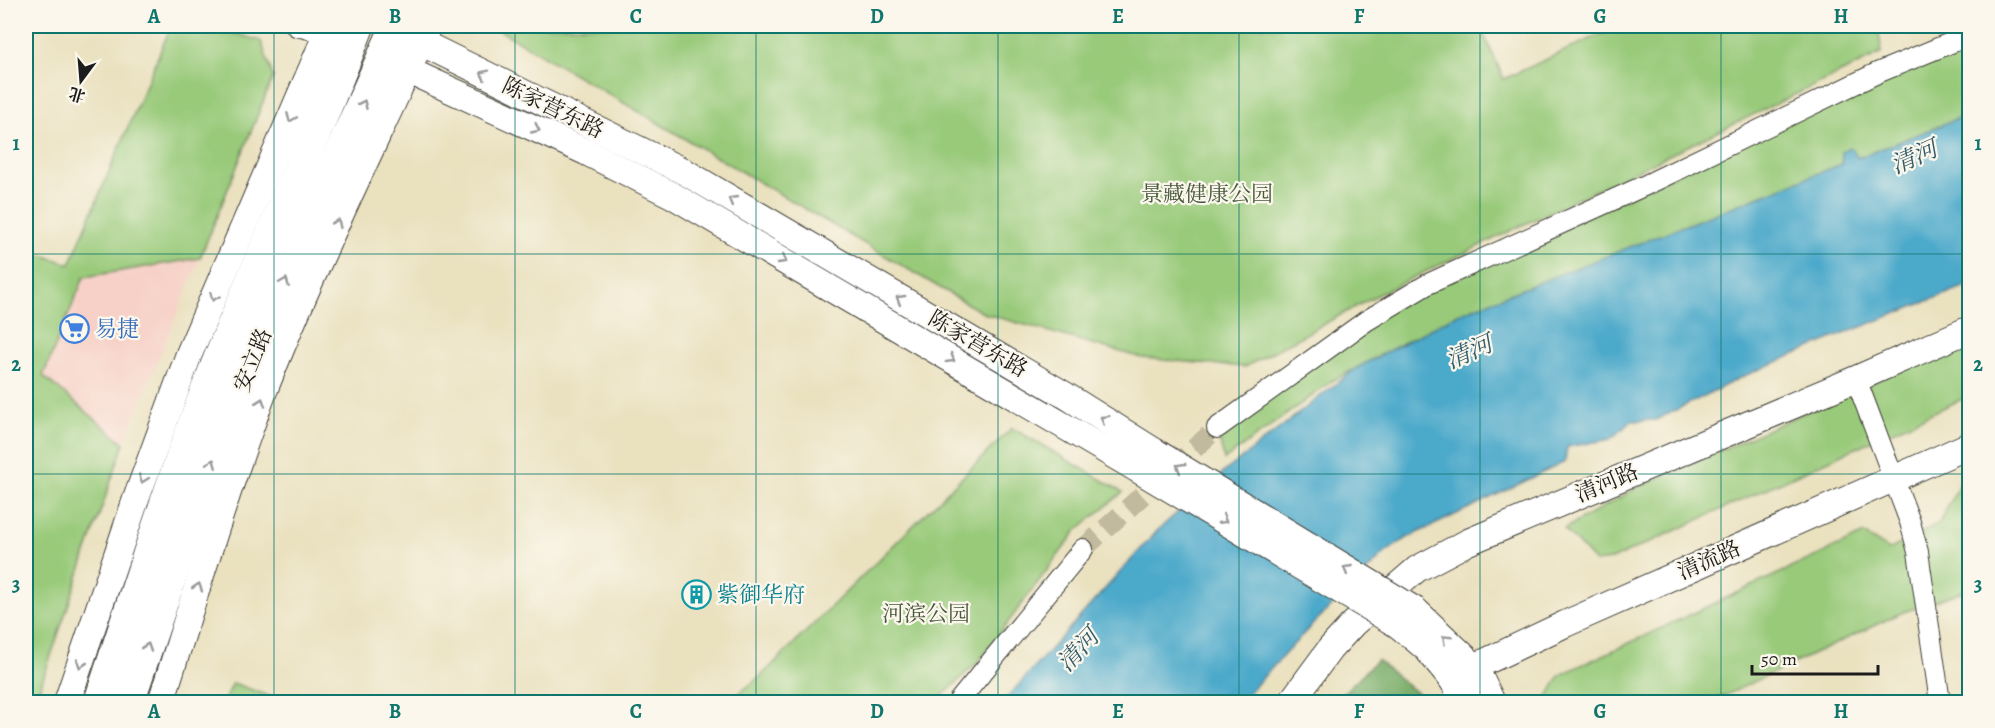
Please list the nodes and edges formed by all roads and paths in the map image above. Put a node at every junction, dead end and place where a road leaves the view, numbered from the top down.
1 (296, 26) edge
2 (358, 26) edge
3 (329, 29) edge
4 (415, 31) edge
5 (1970, 35) edge
6 (407, 70) junction
7 (1970, 329) edge
8 (1856, 379) junction
9 (1217, 428) tunnel mouth
10 (1970, 445) edge
11 (1145, 460) junction
12 (1894, 477) junction
13 (1083, 549) tunnel mouth
14 (1406, 618) junction
15 (1475, 667) junction
16 (1451, 678) junction
17 (68, 702) edge
18 (100, 702) edge
19 (128, 702) edge
20 (161, 702) edge
21 (958, 702) edge
22 (1291, 702) edge
23 (1465, 702) edge
24 (1492, 702) edge
25 (1940, 702) edge

1 - 3 street
2 - 18 main road, 安立路
3 -> 17 street
4 - 6 street, 安立路
11 -> 4 street, 陈家营东路
19 -> 4 main road, 安立路
5 - 9 street
6 -> 11 street, 陈家营东路
20 -> 6 street, 安立路
7 - 8 street, 清河路
8 - 12 street
8 - 22 street, 清河路
10 - 12 street, 清流路
11 - 14 street, 陈家营东路, bridge
12 - 15 street, 清流路
12 - 25 street
13 - 21 street
15 -> 14 street, 陈家营东路
14 - 16 street, 陈家营东路
15 - 16 street, 清流路
15 - 24 street, 陈家营东路
16 - 23 street, 陈家营东路

